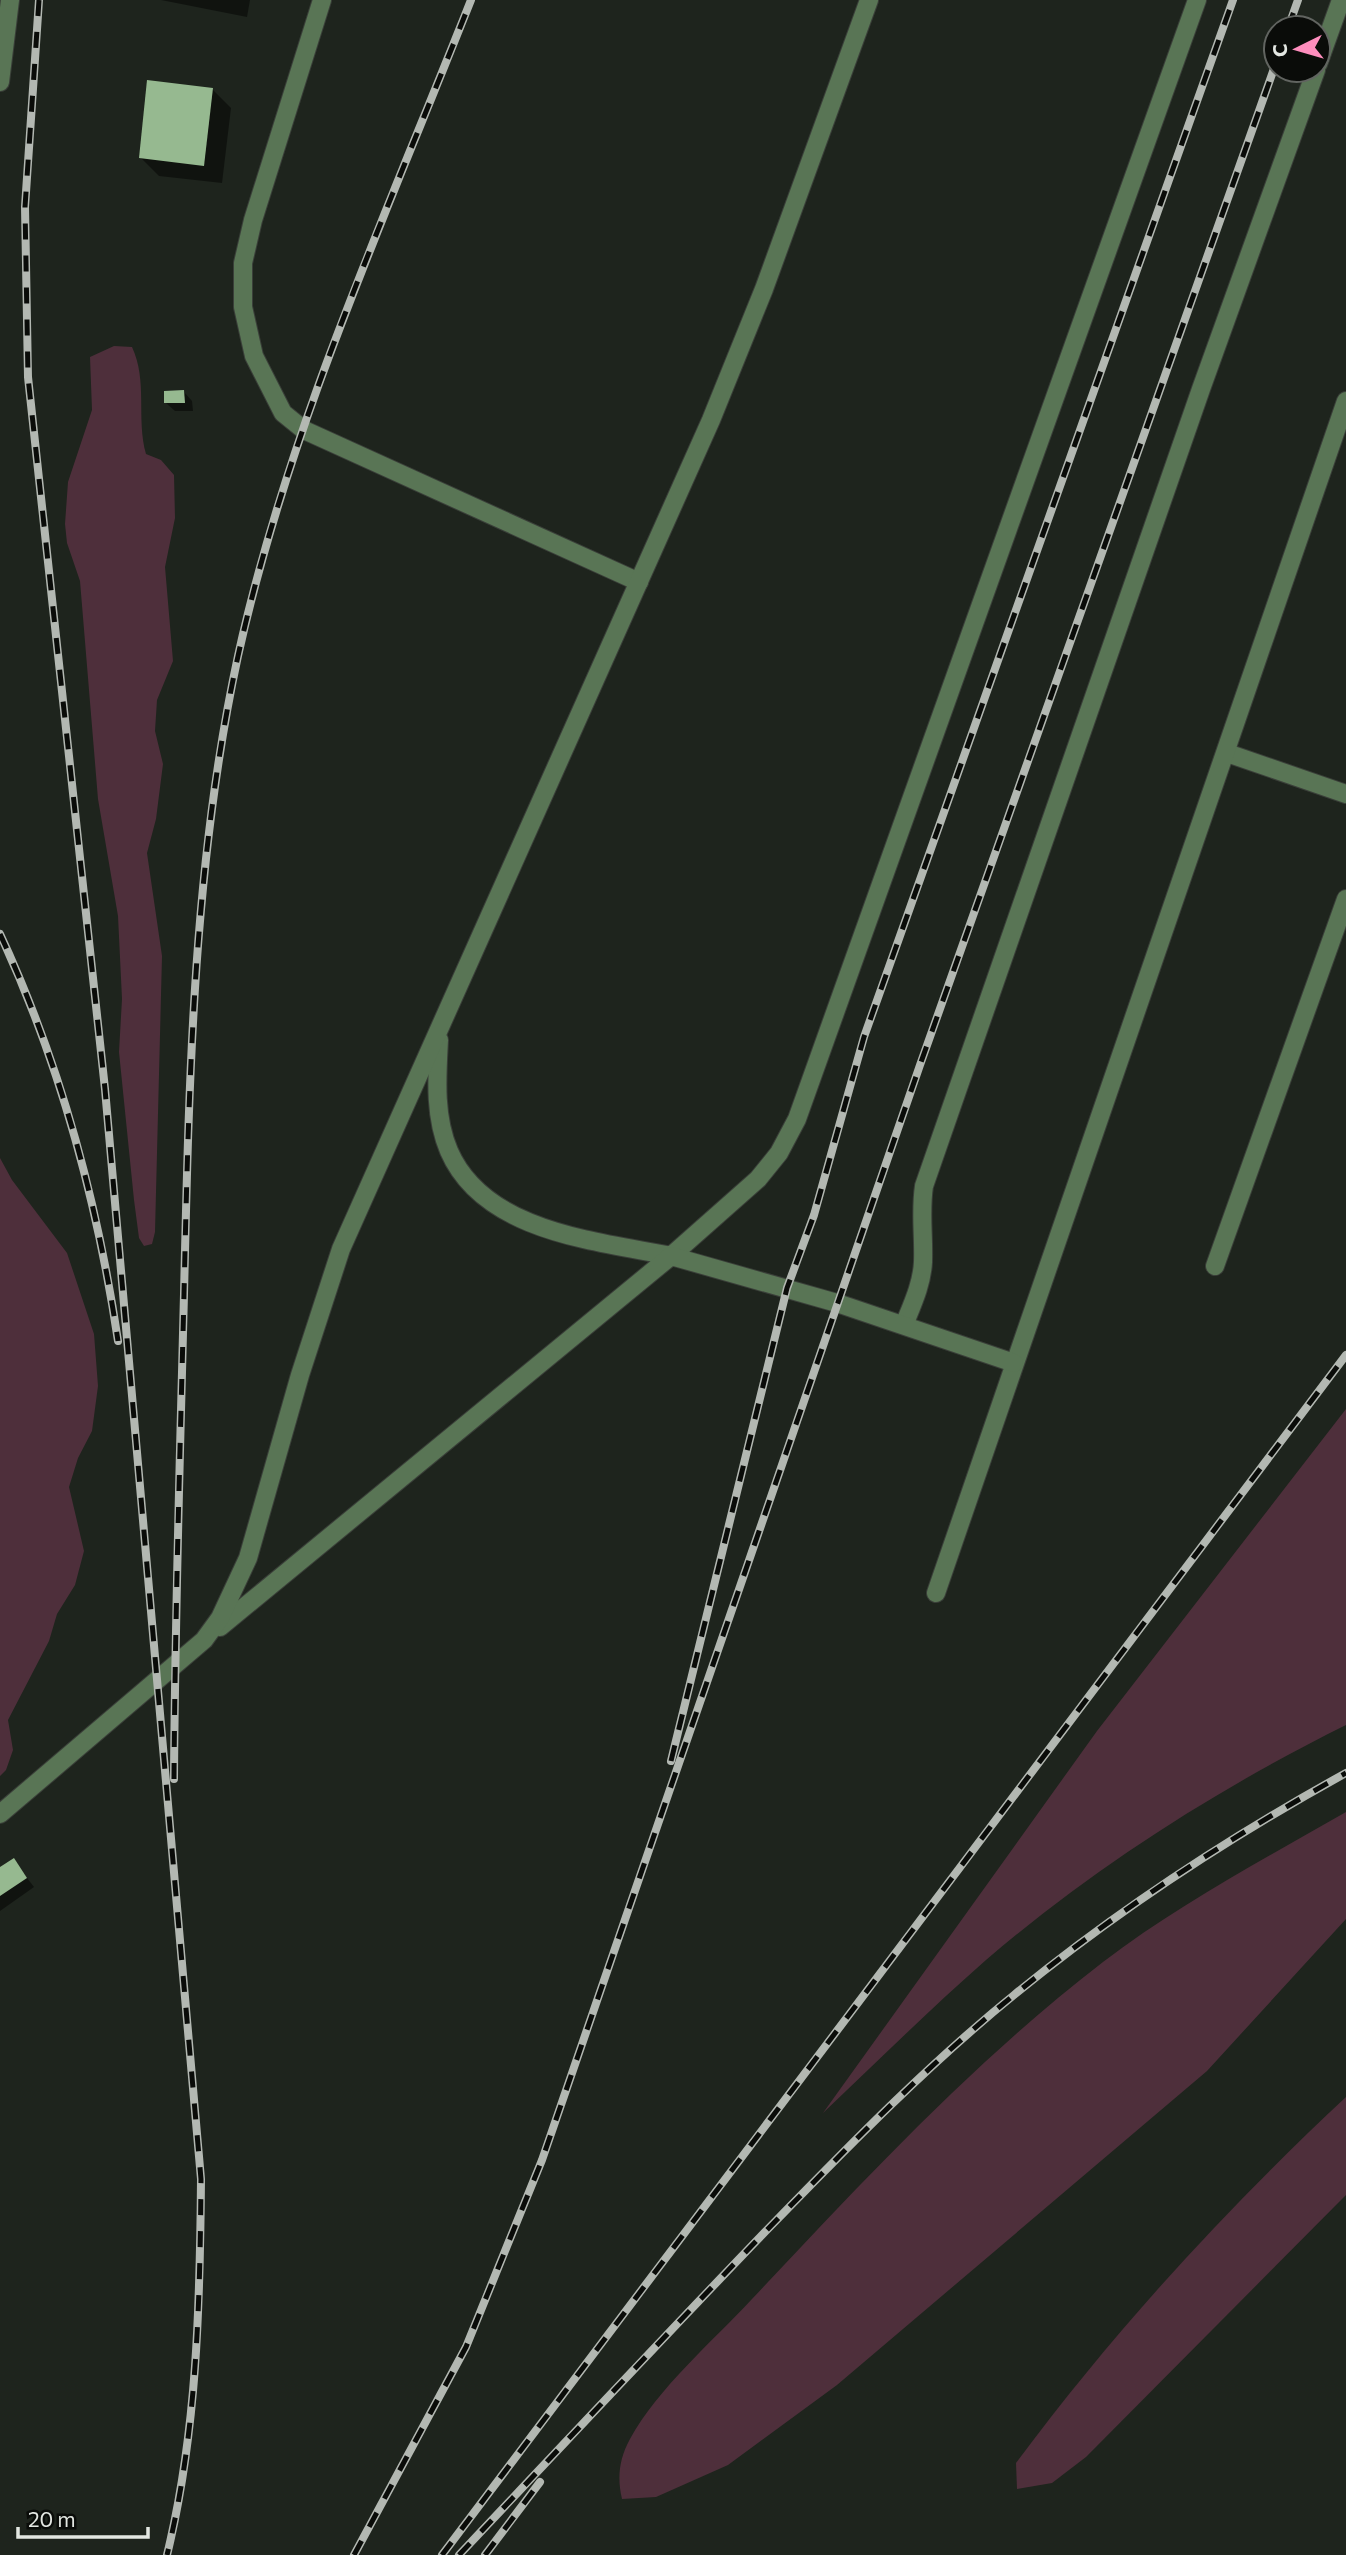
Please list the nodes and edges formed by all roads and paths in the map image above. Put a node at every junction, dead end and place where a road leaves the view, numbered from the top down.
1 (10, 0) edge
2 (322, 0) edge
3 (869, 0) edge
4 (1197, 0) edge
5 (1341, 0) edge
6 (1332, 25) edge
7 (0, 82) edge
8 (1311, 84) edge
9 (1346, 401) edge
10 (639, 582) junction
11 (1227, 753) junction
12 (1346, 794) edge
13 (1346, 899) edge
14 (440, 1030) junction
15 (671, 1256) junction
16 (1214, 1266) dead end
17 (904, 1325) junction
18 (1014, 1363) junction
19 (936, 1592) dead end
20 (204, 1640) junction
21 (0, 1814) edge

1 - 7 lane
2 - 10 lane
3 - 10 lane
4 - 15 lane
5 - 6 lane
8 - 17 lane
9 - 11 lane
10 - 14 lane
11 - 12 lane
11 - 18 lane
13 - 16 lane
14 - 15 lane
14 - 20 lane
15 - 17 lane
15 - 20 lane
17 - 18 lane
18 - 19 lane
20 - 21 lane

